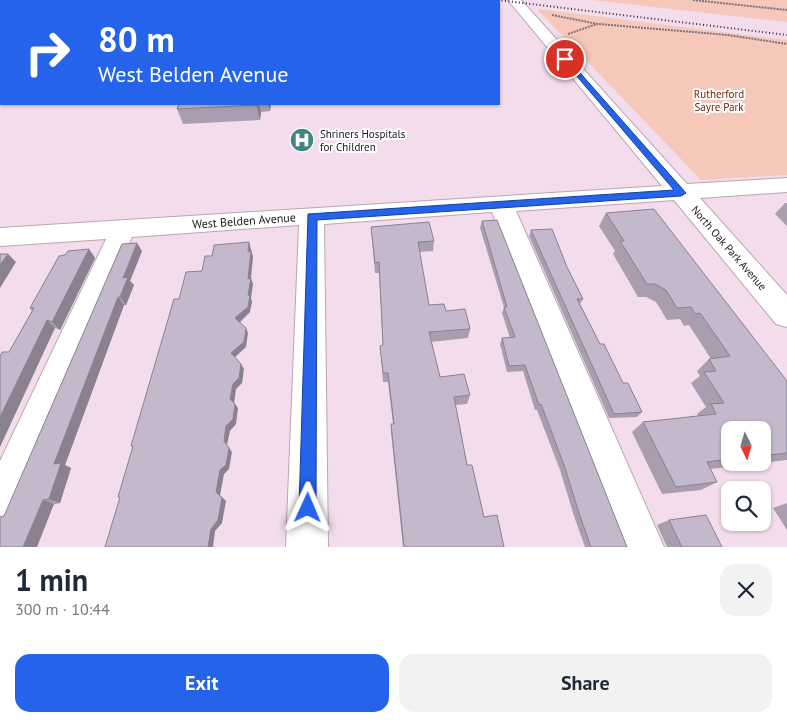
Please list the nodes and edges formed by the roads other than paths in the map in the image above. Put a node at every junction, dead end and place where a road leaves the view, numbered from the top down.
1 (514, 0) edge
2 (787, 185) edge
3 (681, 193) junction
4 (500, 204) junction
5 (312, 216) junction
6 (123, 229) junction
7 (0, 237) edge
8 (787, 315) edge
9 (0, 506) edge
10 (307, 547) edge
11 (643, 547) edge

1 - 3 street, North Oak Park Avenue
2 - 3 street, West Belden Avenue
3 - 4 street, West Belden Avenue
3 - 8 street, North Oak Park Avenue
4 - 5 street, West Belden Avenue
4 - 11 street
5 - 6 street, West Belden Avenue
5 - 10 street
6 - 7 street, West Belden Avenue
6 - 9 street

